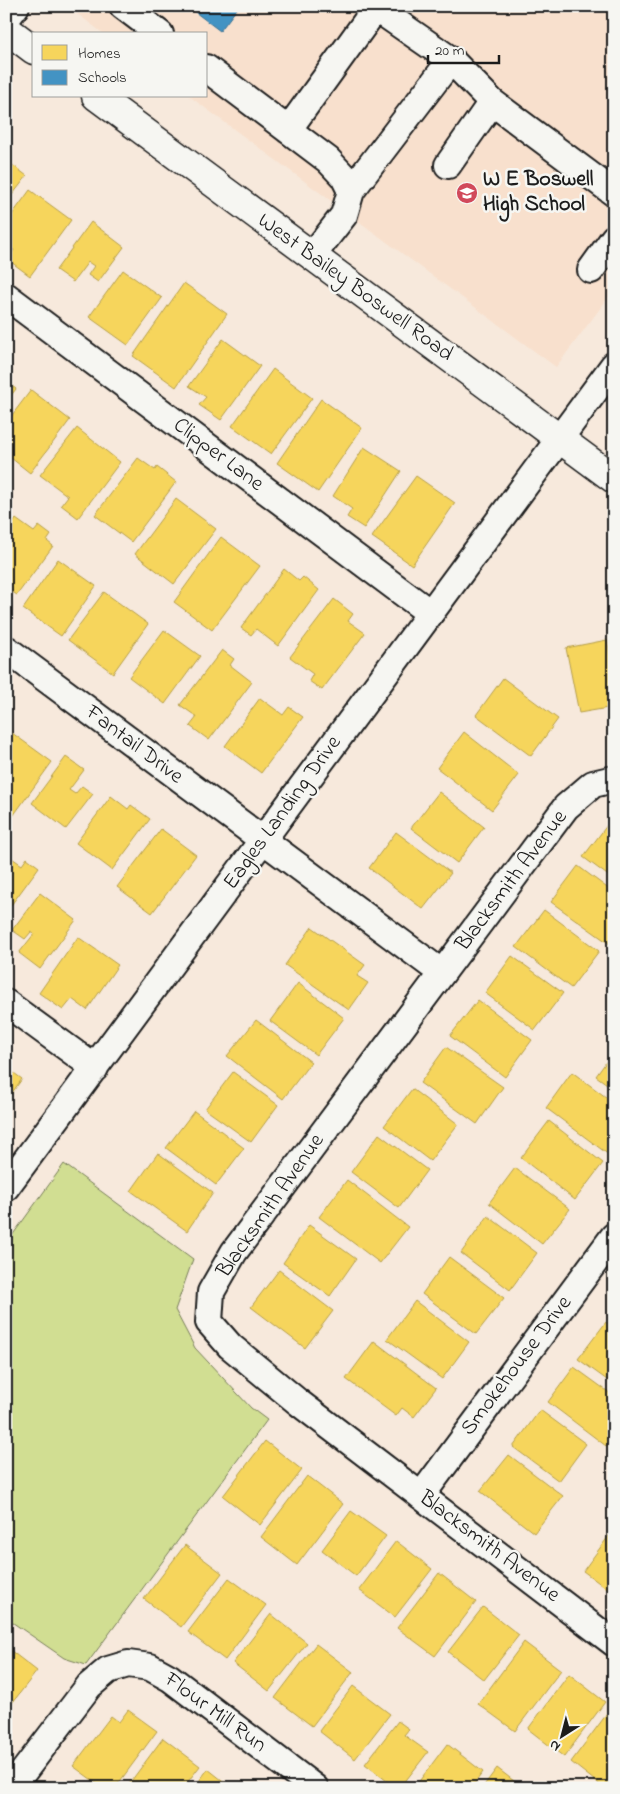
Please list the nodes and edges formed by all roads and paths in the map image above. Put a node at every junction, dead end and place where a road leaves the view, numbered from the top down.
1 (16, 6) edge
2 (123, 6) edge
3 (377, 7) edge
4 (6, 19) edge
5 (6, 29) edge
6 (157, 32) edge
7 (32, 48) edge
8 (451, 60) junction
9 (208, 70) edge
10 (99, 98) edge
11 (492, 102) junction
12 (288, 130) junction
13 (448, 165) dead end
14 (351, 191) junction
15 (614, 193) edge
16 (614, 238) edge
17 (312, 256) junction
18 (591, 270) dead end
19 (6, 296) edge
20 (614, 365) edge
21 (560, 438) junction
22 (614, 479) edge
23 (430, 613) junction
24 (6, 649) edge
25 (603, 781) edge
26 (262, 841) junction
27 (442, 973) junction
28 (6, 1003) edge
29 (95, 1068) junction
30 (6, 1187) edge
31 (614, 1236) edge
32 (421, 1496) junction
33 (614, 1643) edge
34 (11, 1788) edge
35 (315, 1788) edge

1 - 4 street
2 - 6 street
3 - 8 street
3 - 12 street
5 - 7 main road
8 - 11 street
8 - 14 street
9 - 12 street
10 - 17 main road, West Bailey Boswell Road
11 - 13 street
11 - 15 street
12 - 14 street
14 - 17 street
16 - 18 street
17 - 21 main road, West Bailey Boswell Road
19 - 23 street, Clipper Lane
20 - 21 street, Eagles Landing Drive
21 - 22 main road, West Bailey Boswell Road
21 - 23 street, Eagles Landing Drive
23 - 26 street, Eagles Landing Drive
24 - 26 street, Fantail Drive
25 - 27 street, Blacksmith Avenue
26 - 27 street, Fantail Drive
26 - 29 street, Eagles Landing Drive
27 - 32 street, Blacksmith Avenue
28 - 29 street
29 - 30 street, Eagles Landing Drive
31 - 32 street, Smokehouse Drive
32 - 33 street, Blacksmith Avenue
34 - 35 street, Flour Mill Run

